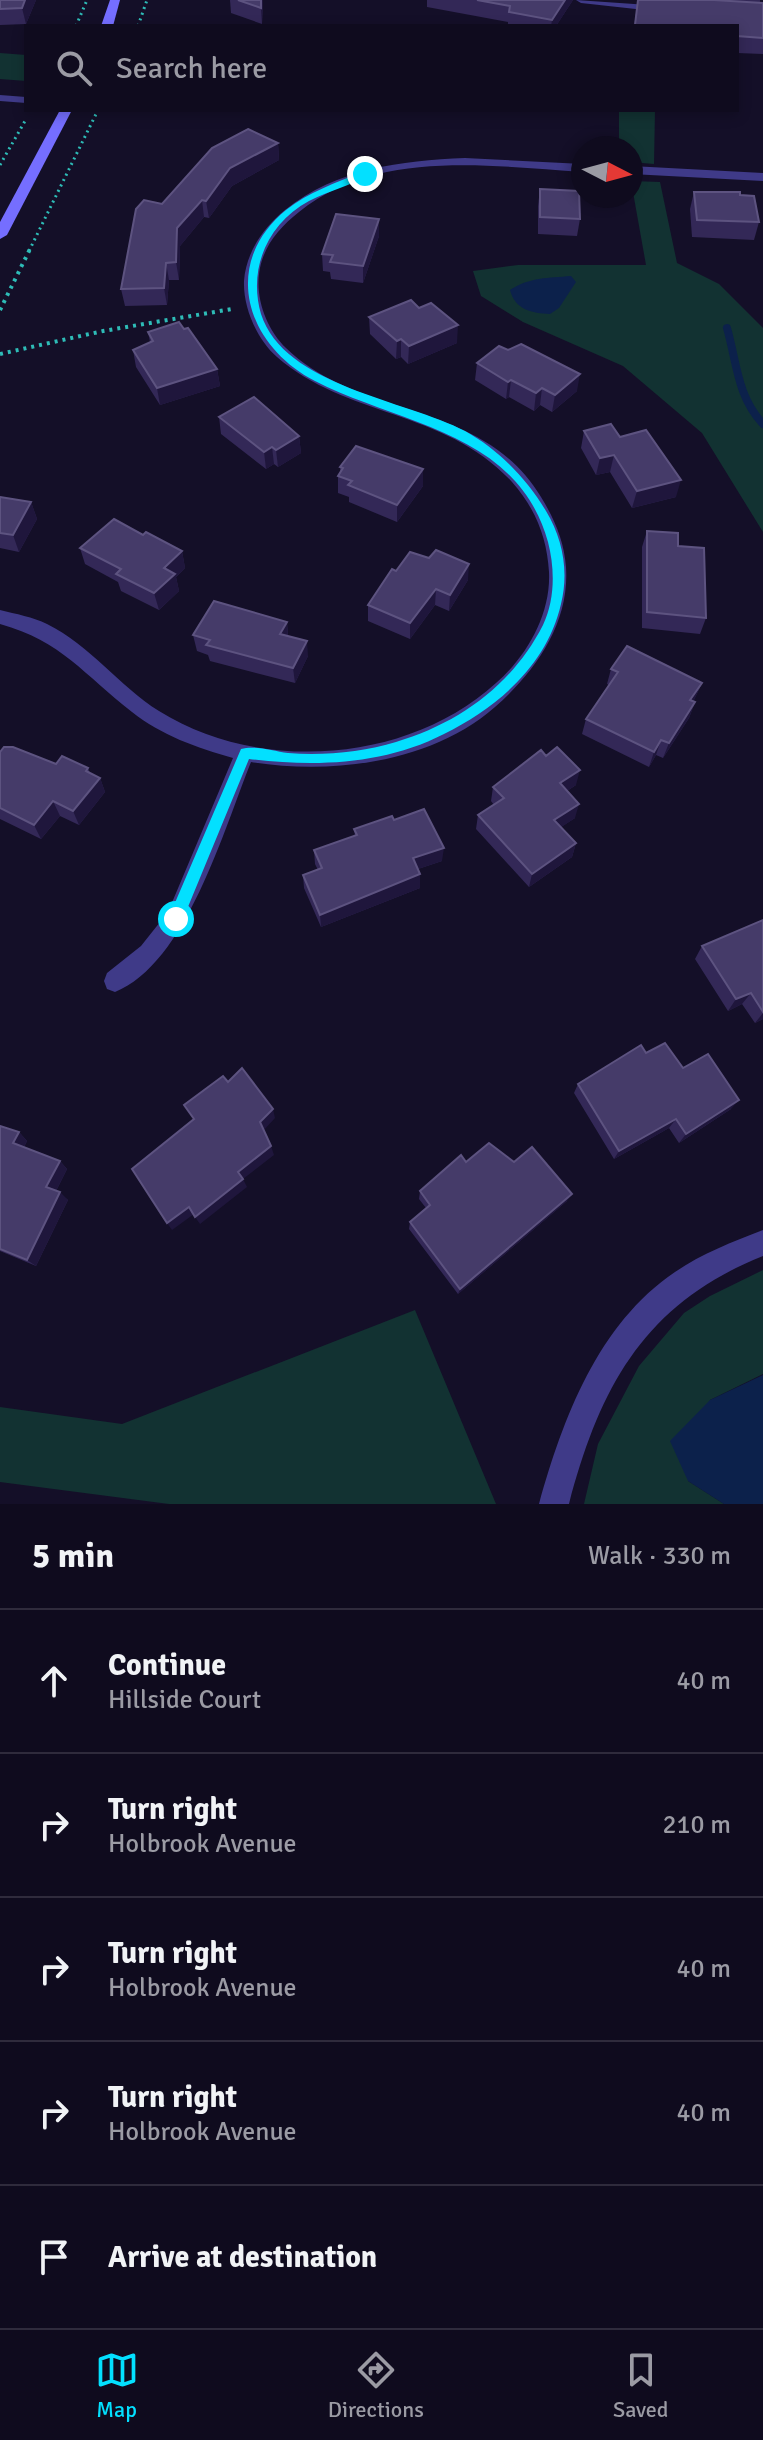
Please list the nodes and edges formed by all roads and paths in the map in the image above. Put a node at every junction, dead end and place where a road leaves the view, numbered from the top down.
1 (87, 0) edge
2 (115, 0) edge
3 (147, 0) edge
4 (581, 0) edge
5 (671, 9) edge
6 (77, 24) edge
7 (108, 24) edge
8 (139, 24) edge
9 (0, 98) edge
10 (24, 100) edge
11 (31, 112) edge
12 (65, 112) edge
13 (97, 112) edge
14 (0, 165) edge
15 (571, 168) edge
16 (643, 171) edge
17 (763, 177) edge
18 (0, 235) edge
19 (253, 306) junction
20 (0, 310) edge
21 (0, 354) edge
22 (0, 617) edge
23 (245, 753) junction
24 (115, 981) dead end
25 (763, 1243) edge
26 (554, 1504) edge

1 - 6 path
2 - 7 street
3 - 8 path
4 - 5 street
9 - 10 lane
11 - 14 path
12 - 18 street
13 - 20 path
15 - 19 street
16 - 17 street
19 - 21 path
19 - 23 street
22 - 23 street
23 - 24 street
25 - 26 street

